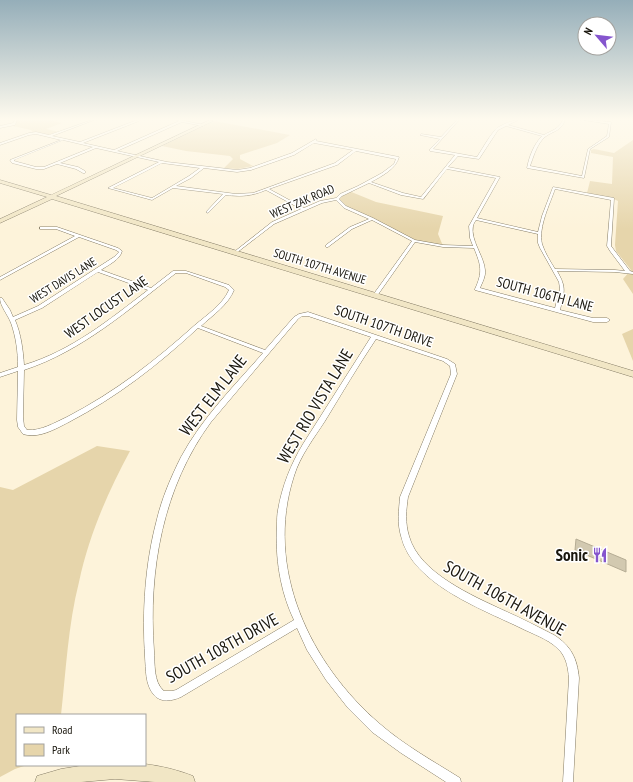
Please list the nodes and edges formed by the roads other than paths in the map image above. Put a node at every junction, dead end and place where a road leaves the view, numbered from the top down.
1 (21, 156) edge
2 (72, 156) edge
3 (136, 156) edge
4 (139, 156) edge
5 (286, 156) edge
6 (346, 156) edge
7 (390, 156) edge
8 (455, 156) edge
9 (533, 156) edge
10 (587, 156) edge
11 (161, 162) junction
12 (57, 163) junction
13 (203, 167) junction
14 (446, 168) junction
15 (84, 172) dead end
16 (0, 181) edge
17 (369, 182) junction
18 (173, 187) junction
19 (268, 190) junction
20 (225, 194) junction
21 (51, 197) junction
22 (337, 199) junction
23 (303, 209) junction
24 (208, 212) dead end
25 (372, 219) junction
26 (475, 219) junction
27 (0, 221) edge
28 (41, 228) dead end
29 (539, 233) junction
30 (78, 236) junction
31 (414, 241) junction
32 (327, 246) dead end
33 (475, 247) junction
34 (235, 253) junction
35 (97, 270) junction
36 (555, 270) junction
37 (630, 272) edge
38 (0, 280) edge
39 (151, 290) junction
40 (375, 296) junction
41 (0, 299) edge
42 (557, 311) junction
43 (304, 314) joint
44 (13, 319) junction
45 (607, 320) dead end
46 (197, 326) junction
47 (375, 336) junction
48 (266, 352) junction
49 (21, 368) junction
50 (633, 374) edge
51 (0, 375) edge
52 (403, 528) joint
53 (298, 624) junction
54 (160, 695) joint
55 (43, 782) edge
56 (187, 782) edge
57 (456, 782) edge
58 (568, 782) edge

1 - 12 street
2 - 12 street
3 - 21 main road
4 - 11 street
5 - 13 street
6 - 19 street
7 - 17 street, WEST ZAK ROAD
8 - 14 street
9 - 10 street
11 - 13 street
11 - 18 street
12 - 15 street
13 - 18 street
14 - 17 street
14 - 26 street
16 - 21 main road, SOUTH 107TH AVENUE
17 - 22 street, WEST ZAK ROAD
18 - 20 street
19 - 20 street
19 - 23 street
20 - 24 street
21 - 27 main road
21 - 34 main road, SOUTH 107TH AVENUE
22 - 23 street, WEST ZAK ROAD
22 - 25 street
23 - 34 street, WEST ZAK ROAD
25 - 31 street
25 - 32 street
26 - 29 street
26 - 33 street
28 - 30 street
29 - 36 street
29 - 37 street
30 - 35 street, WEST DAVIS LANE
30 - 38 street
31 - 33 street
31 - 40 street
33 - 42 street, SOUTH 106TH LANE
34 - 40 main road, SOUTH 107TH AVENUE
35 - 39 street
35 - 44 street, WEST DAVIS LANE
36 - 37 street
36 - 42 street
39 - 46 street, WEST LOCUST LANE
39 - 49 street, WEST LOCUST LANE
40 - 50 main road, SOUTH 107TH AVENUE
41 - 44 street
42 - 45 street, SOUTH 106TH LANE
43 - 47 street, SOUTH 107TH DRIVE
43 - 48 street, WEST ELM LANE
44 - 49 street
46 - 48 street
46 - 49 street
47 - 52 street, SOUTH 107TH DRIVE
47 - 53 street, WEST RIO VISTA LANE
48 - 54 street, WEST ELM LANE
49 - 51 street, WEST LOCUST LANE
52 - 58 street, SOUTH 106TH AVENUE
53 - 54 street, SOUTH 108TH DRIVE
53 - 57 street, WEST RIO VISTA LANE
55 - 56 main road

